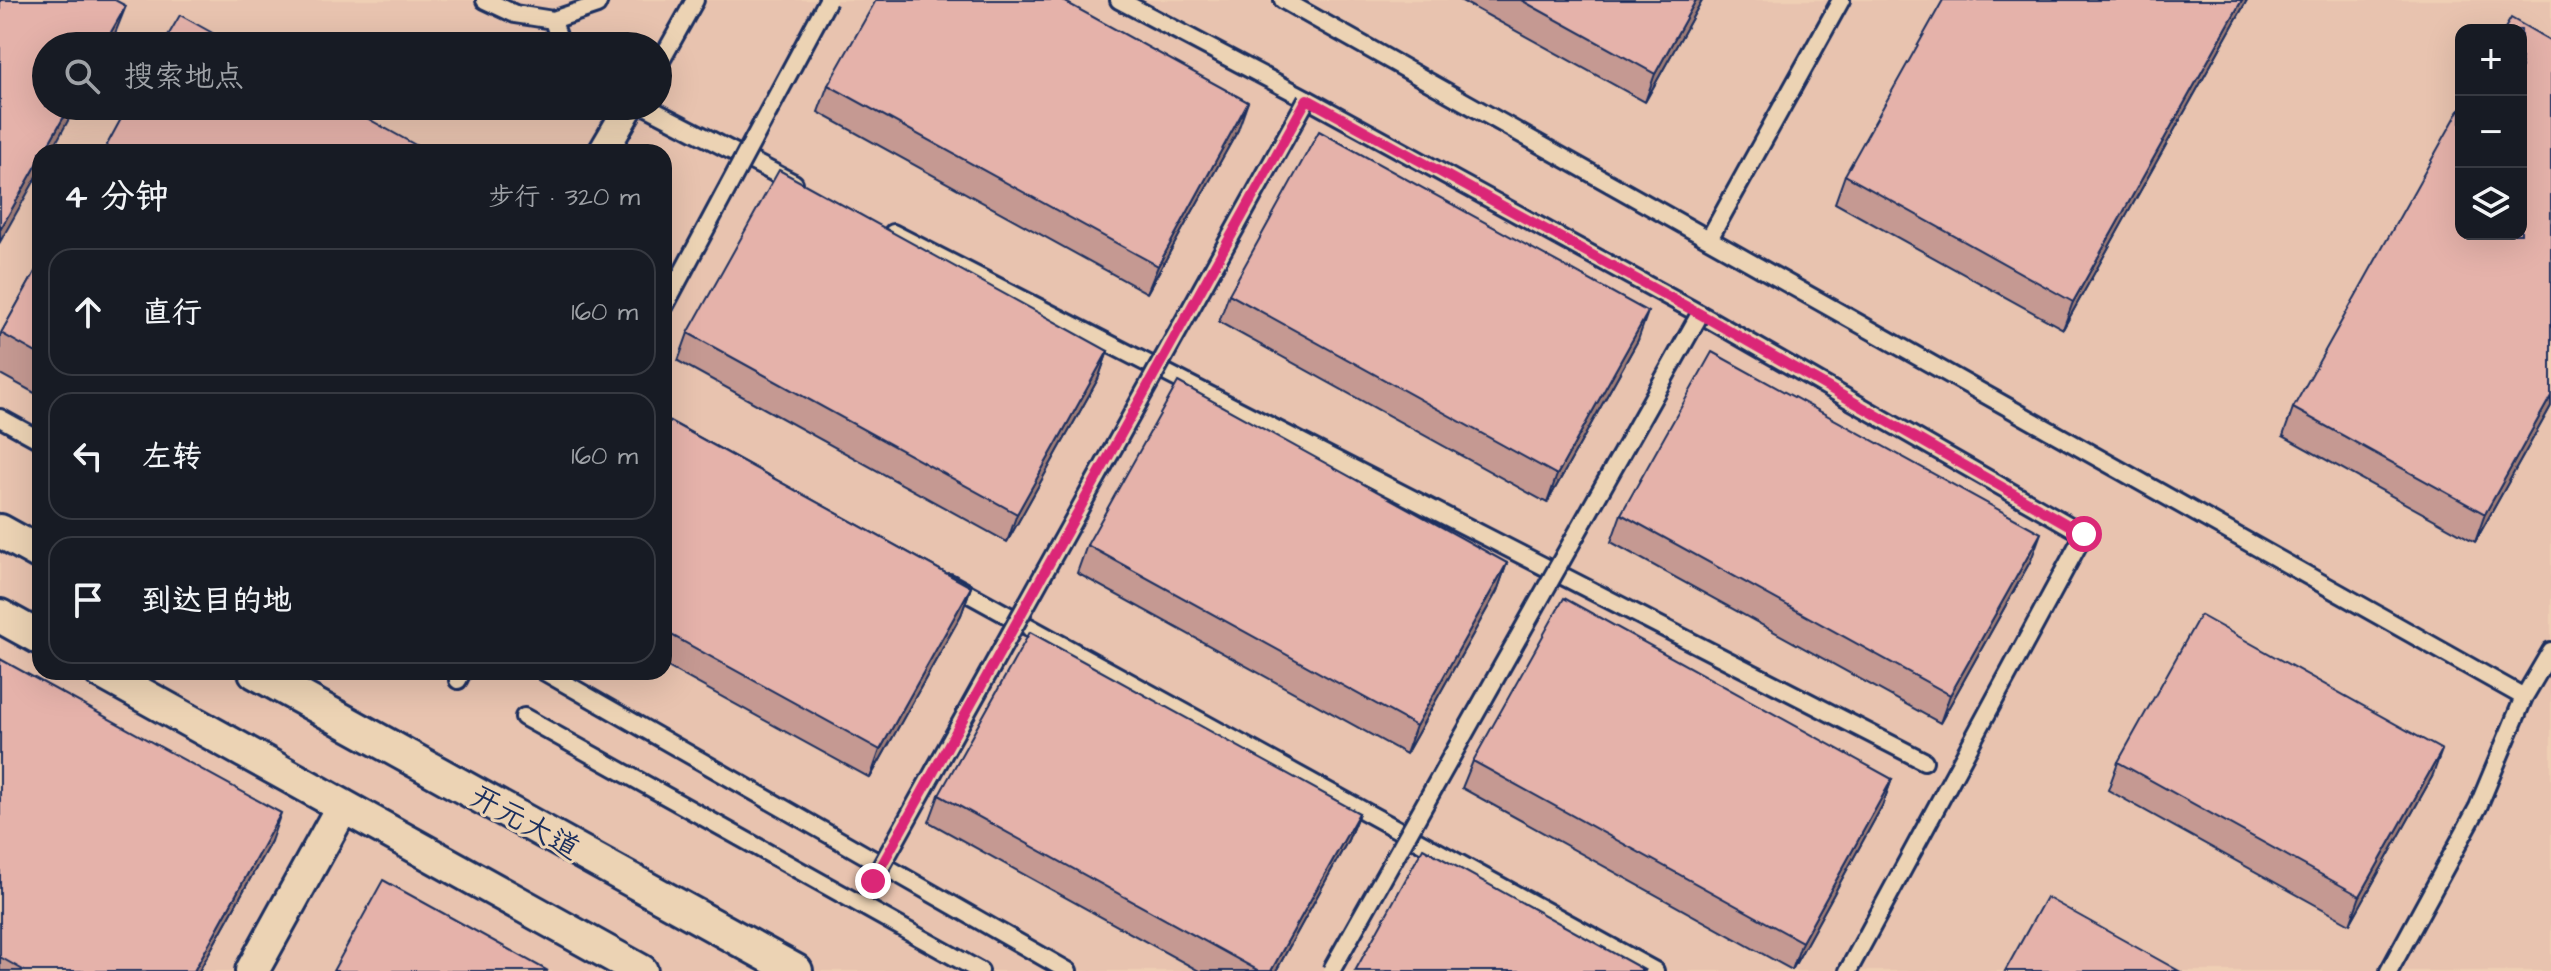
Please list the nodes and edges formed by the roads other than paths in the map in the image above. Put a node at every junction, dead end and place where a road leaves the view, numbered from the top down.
1 (485, 0) edge
2 (599, 0) edge
3 (695, 0) edge
4 (828, 0) edge
5 (1119, 0) edge
6 (1283, 0) edge
7 (1841, 0) edge
8 (553, 20) junction
9 (557, 32) edge
10 (672, 41) edge
11 (1307, 99) junction
12 (615, 120) edge
13 (628, 120) edge
14 (672, 120) edge
15 (601, 144) edge
16 (615, 144) edge
17 (815, 193) edge
18 (872, 222) edge
19 (1709, 239) junction
20 (672, 292) edge
21 (1700, 314) junction
22 (0, 418) edge
23 (32, 436) edge
24 (0, 531) edge
25 (32, 549) edge
26 (929, 572) edge
27 (0, 616) edge
28 (32, 634) edge
29 (2551, 651) edge
30 (115, 680) edge
31 (269, 680) edge
32 (559, 680) edge
33 (2524, 697) junction
34 (524, 717) dead end
35 (1924, 761) dead end
36 (343, 806) junction
37 (860, 904) junction
38 (252, 971) edge
39 (641, 971) edge
40 (796, 971) edge
41 (980, 971) edge
42 (1068, 971) edge
43 (1331, 971) edge
44 (1655, 971) edge
45 (1848, 971) edge
46 (2389, 971) edge

1 - 8 lane
2 - 8 lane
3 - 10 lane
4 - 20 lane, bridge
5 - 11 lane
6 - 19 lane
7 - 19 lane
8 - 9 lane
11 - 21 lane
11 - 37 lane, bridge
12 - 15 lane
13 - 16 lane
14 - 17 lane
18 - 35 lane
19 - 33 lane
21 - 43 lane, bridge
21 - 45 lane
22 - 23 lane
24 - 25 street
26 - 44 lane
27 - 28 street
29 - 33 lane
30 - 36 street
31 - 40 street, 开元大道
32 - 42 lane
33 - 46 lane
34 - 37 lane
36 - 38 street
36 - 39 street
37 - 41 lane

